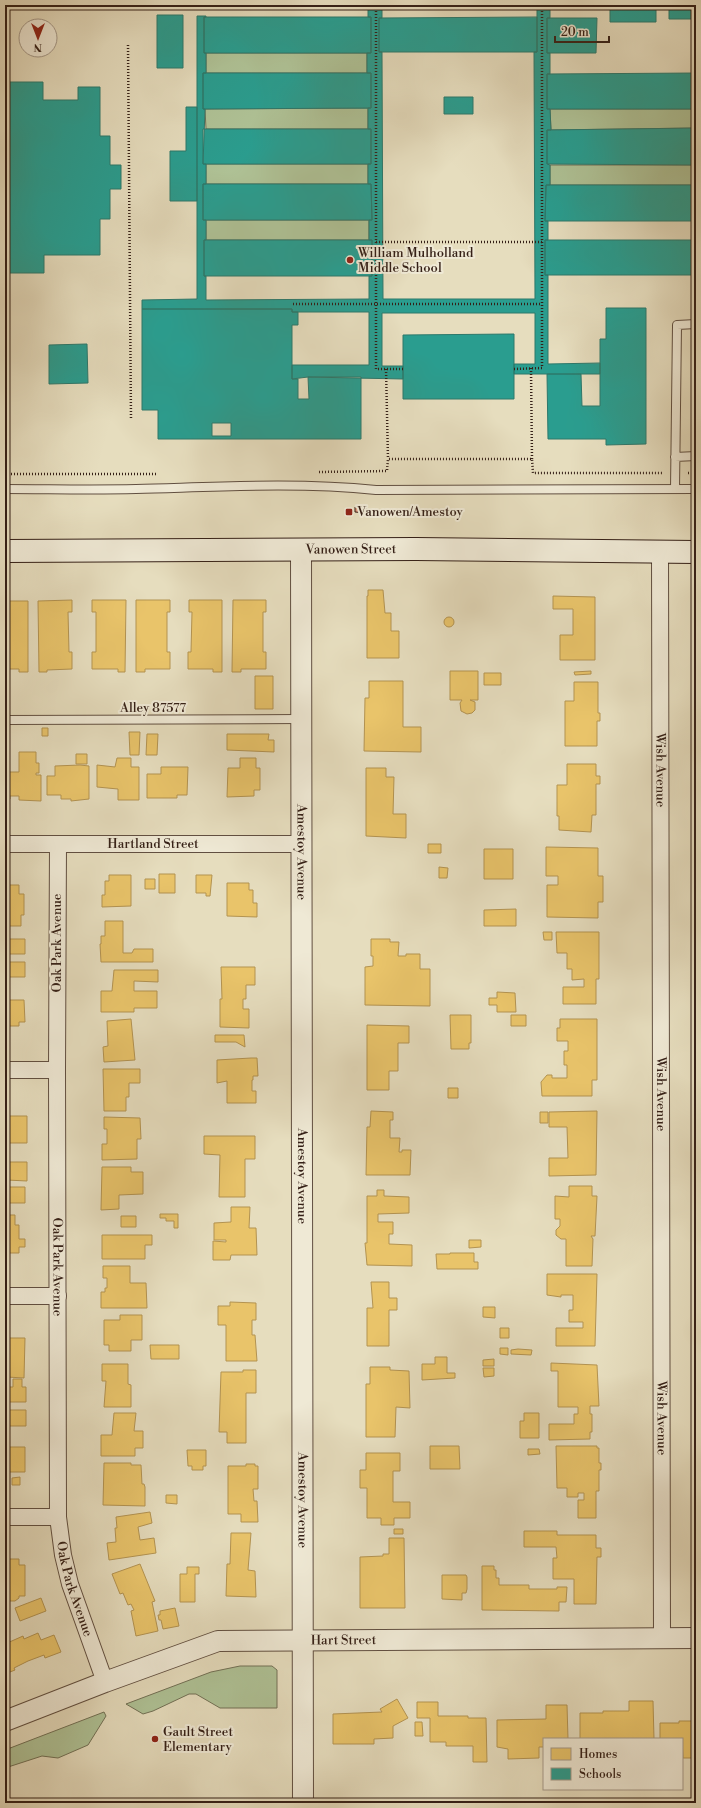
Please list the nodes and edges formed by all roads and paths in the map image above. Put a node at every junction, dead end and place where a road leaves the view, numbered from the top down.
1 (376, 5) edge
2 (542, 5) edge
3 (128, 45) dead end
4 (376, 242) junction
5 (542, 242) junction
6 (293, 304) dead end
7 (376, 304) junction
8 (542, 304) junction
9 (696, 324) edge
10 (531, 368) junction
11 (386, 369) junction
12 (403, 369) dead end
13 (514, 369) dead end
14 (131, 420) dead end
15 (675, 456) junction
16 (696, 456) edge
17 (388, 459) junction
18 (532, 459) junction
19 (316, 472) dead end
20 (676, 473) junction
21 (696, 473) edge
22 (5, 474) edge
23 (157, 474) dead end
24 (5, 489) edge
25 (675, 489) junction
26 (696, 489) edge
27 (301, 550) junction
28 (5, 551) edge
29 (660, 551) junction
30 (696, 552) edge
31 (301, 719) junction
32 (5, 720) edge
33 (5, 844) edge
34 (58, 844) junction
35 (301, 844) junction
36 (5, 1070) edge
37 (57, 1070) junction
38 (5, 1296) edge
39 (58, 1296) junction
40 (5, 1517) edge
41 (58, 1517) junction
42 (662, 1638) junction
43 (696, 1638) edge
44 (303, 1640) junction
45 (105, 1682) junction
46 (5, 1721) edge
47 (303, 1803) edge

1 - 4 path
2 - 5 path
3 - 14 path
4 - 5 path
4 - 7 path
5 - 8 path
6 - 7 path
7 - 8 path
7 - 11 path
8 - 10 path
9 - 15 lane
10 - 13 path
10 - 18 path
11 - 12 path
11 - 17 path
15 - 16 lane
15 - 20 lane
17 - 18 path
17 - 19 path
18 - 20 path
20 - 21 path
20 - 25 lane
22 - 23 path
24 - 25 lane
25 - 26 lane
27 - 28 main road, Vanowen Street
27 - 29 main road, Vanowen Street
27 - 31 street, Amestoy Avenue
29 - 30 main road, Vanowen Street
29 - 42 street, Wish Avenue
31 - 32 lane, Alley 87577
31 - 35 street, Amestoy Avenue
33 - 34 street, Hartland Street
34 - 35 street, Hartland Street
34 - 37 street, Oak Park Avenue
35 - 44 street, Amestoy Avenue
36 - 37 street
37 - 39 street, Oak Park Avenue
38 - 39 street
39 - 41 street, Oak Park Avenue
40 - 41 street
41 - 45 street, Oak Park Avenue
42 - 43 street, Hart Street
42 - 44 street, Hart Street
44 - 45 street, Hart Street
44 - 47 street, Amestoy Avenue
45 - 46 street, Hart Street

